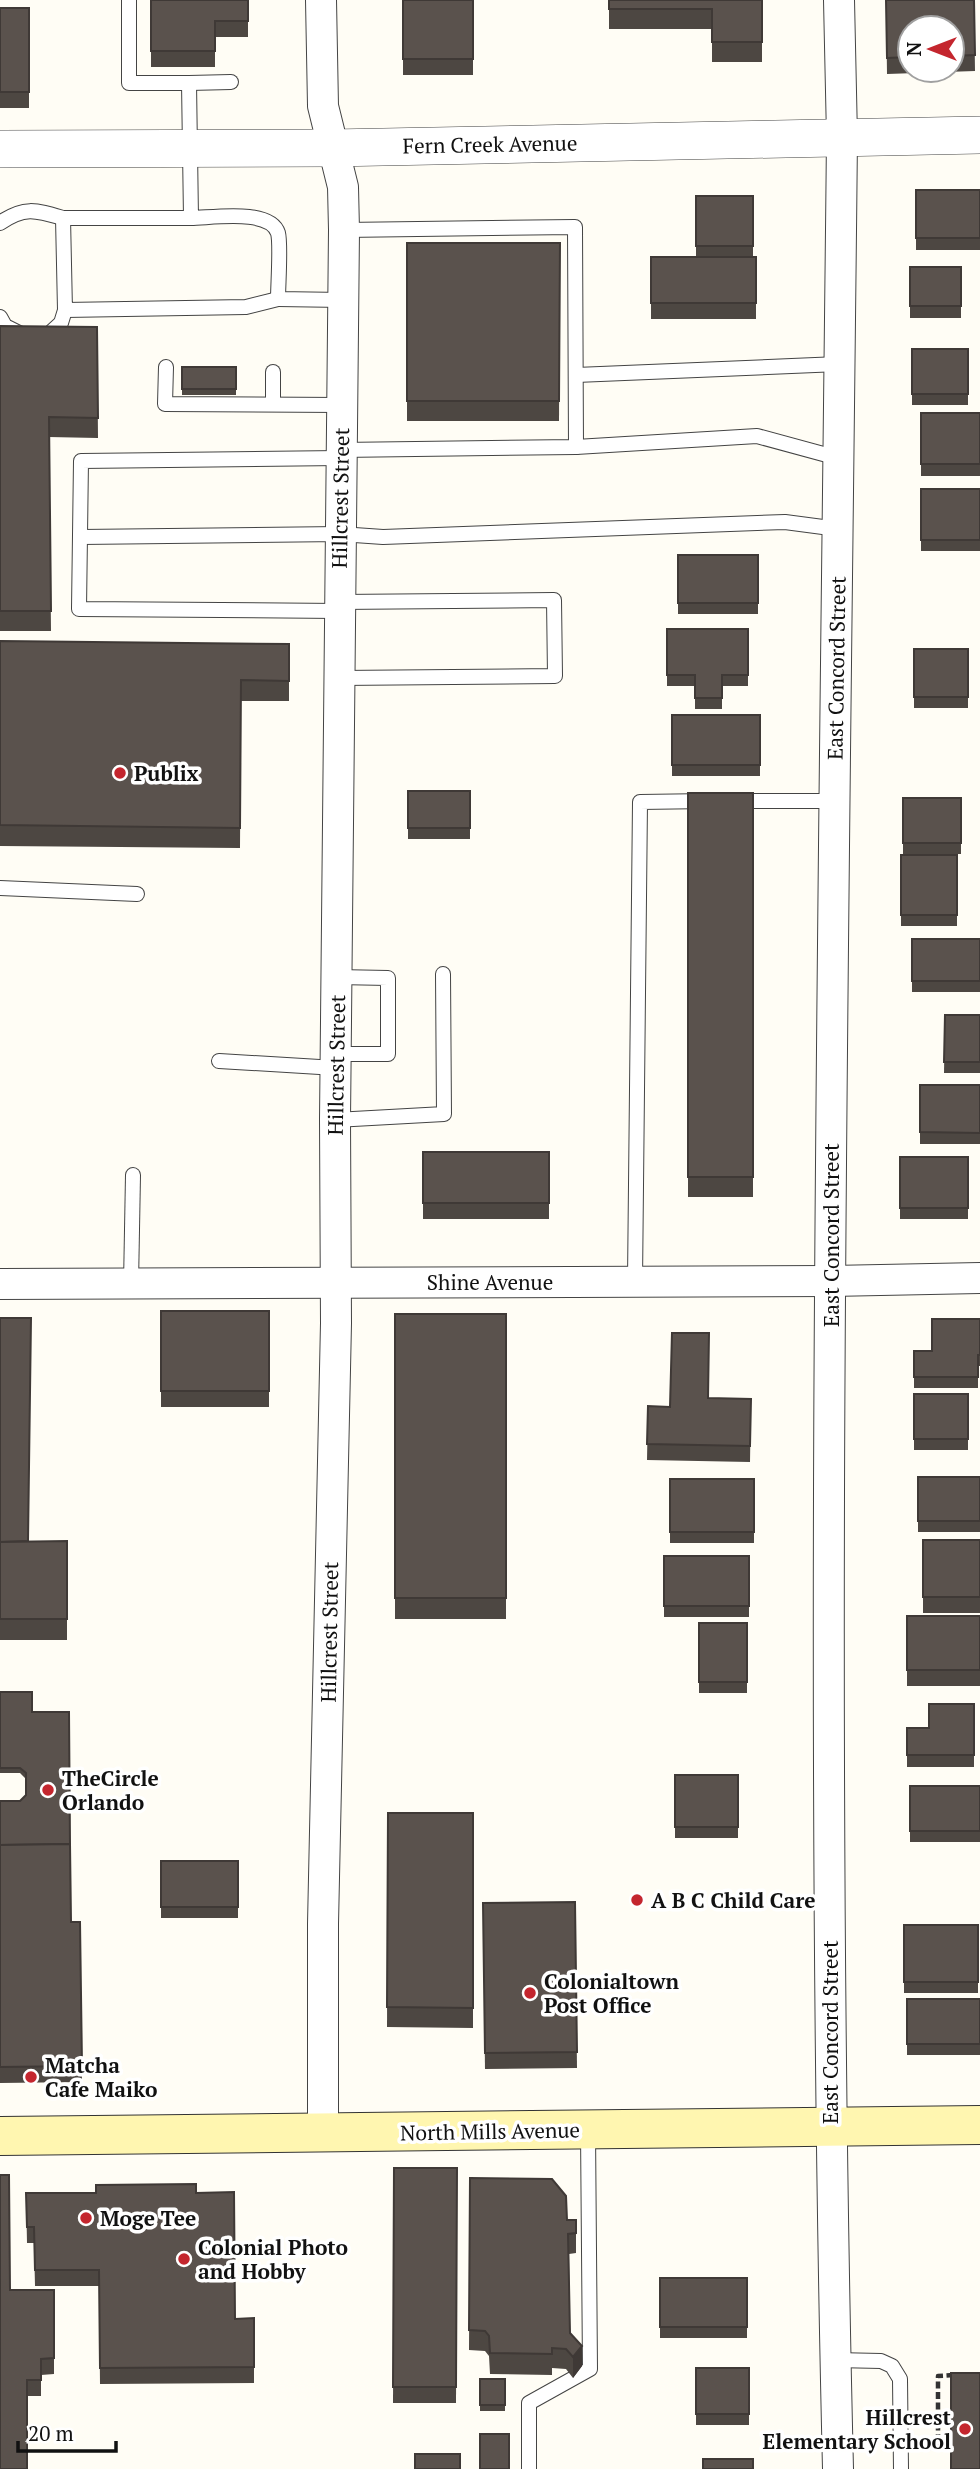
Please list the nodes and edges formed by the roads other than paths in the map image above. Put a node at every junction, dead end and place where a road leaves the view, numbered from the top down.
1 (129, 0) edge
2 (321, 0) edge
3 (839, 0) edge
4 (231, 82) dead end
5 (189, 83) junction
6 (980, 135) edge
7 (842, 136) junction
8 (190, 148) junction
9 (332, 148) junction
10 (0, 149) edge
11 (63, 218) junction
12 (191, 218) junction
13 (0, 223) edge
14 (344, 230) junction
15 (278, 299) junction
16 (343, 300) junction
17 (65, 310) junction
18 (0, 317) edge
19 (839, 365) junction
20 (166, 367) dead end
21 (273, 372) dead end
22 (576, 375) junction
23 (273, 404) junction
24 (342, 405) junction
25 (576, 447) junction
26 (340, 454) junction
27 (838, 458) junction
28 (838, 529) junction
29 (340, 534) junction
30 (81, 537) junction
31 (339, 606) junction
32 (339, 678) junction
33 (835, 801) junction
34 (0, 888) edge
35 (137, 894) dead end
36 (443, 974) dead end
37 (337, 977) junction
38 (219, 1061) dead end
39 (336, 1061) junction
40 (335, 1120) junction
41 (133, 1175) dead end
42 (980, 1278) edge
43 (831, 1281) junction
44 (635, 1282) junction
45 (0, 1284) edge
46 (131, 1284) junction
47 (335, 1284) junction
48 (980, 2125) edge
49 (831, 2127) junction
50 (588, 2129) junction
51 (323, 2133) junction
52 (0, 2136) edge
53 (835, 2360) junction
54 (529, 2469) edge
55 (838, 2469) edge
56 (901, 2469) edge

1 - 5 lane
2 - 9 street, Hillcrest Street
3 - 7 street, East Concord Street
4 - 5 lane
5 - 8 lane
6 - 7 street, Fern Creek Avenue
7 - 9 street, Fern Creek Avenue
7 - 19 street, East Concord Street
8 - 9 street, Fern Creek Avenue
8 - 10 street, Fern Creek Avenue
8 - 12 lane
9 - 14 street, Hillcrest Street
11 - 12 lane
11 - 13 lane
11 - 17 lane
12 - 15 lane
14 - 16 street, Hillcrest Street
14 - 22 lane
15 - 16 lane
15 - 17 lane
16 - 24 street, Hillcrest Street
17 - 18 lane
19 - 22 lane
19 - 27 street, East Concord Street
20 - 23 lane
21 - 23 lane
22 - 25 lane
23 - 24 lane
24 - 26 street, Hillcrest Street
25 - 26 lane
25 - 27 lane
26 - 29 street, Hillcrest Street
26 - 30 lane
27 - 28 street, East Concord Street
28 - 29 lane
28 - 33 street, East Concord Street
29 - 30 lane
29 - 31 street, Hillcrest Street
30 - 31 lane
31 - 32 street, Hillcrest Street
31 - 32 lane
32 - 37 street, Hillcrest Street
33 - 43 street, East Concord Street
33 - 44 lane
34 - 35 lane
36 - 40 lane
37 - 39 street, Hillcrest Street
37 - 39 lane
38 - 39 lane
39 - 40 street, Hillcrest Street
40 - 47 street, Hillcrest Street
41 - 46 lane
42 - 43 street, Shine Avenue
43 - 44 street, Shine Avenue
43 - 49 street, East Concord Street
44 - 47 street, Shine Avenue
45 - 46 street, Shine Avenue
46 - 47 street, Shine Avenue
47 - 51 street, Hillcrest Street
48 - 49 main road, North Mills Avenue
49 - 50 main road, North Mills Avenue
49 - 53 street, East Concord Street
50 - 51 main road, North Mills Avenue
50 - 54 lane
51 - 52 main road, North Mills Avenue
53 - 55 street, East Concord Street
53 - 56 lane

